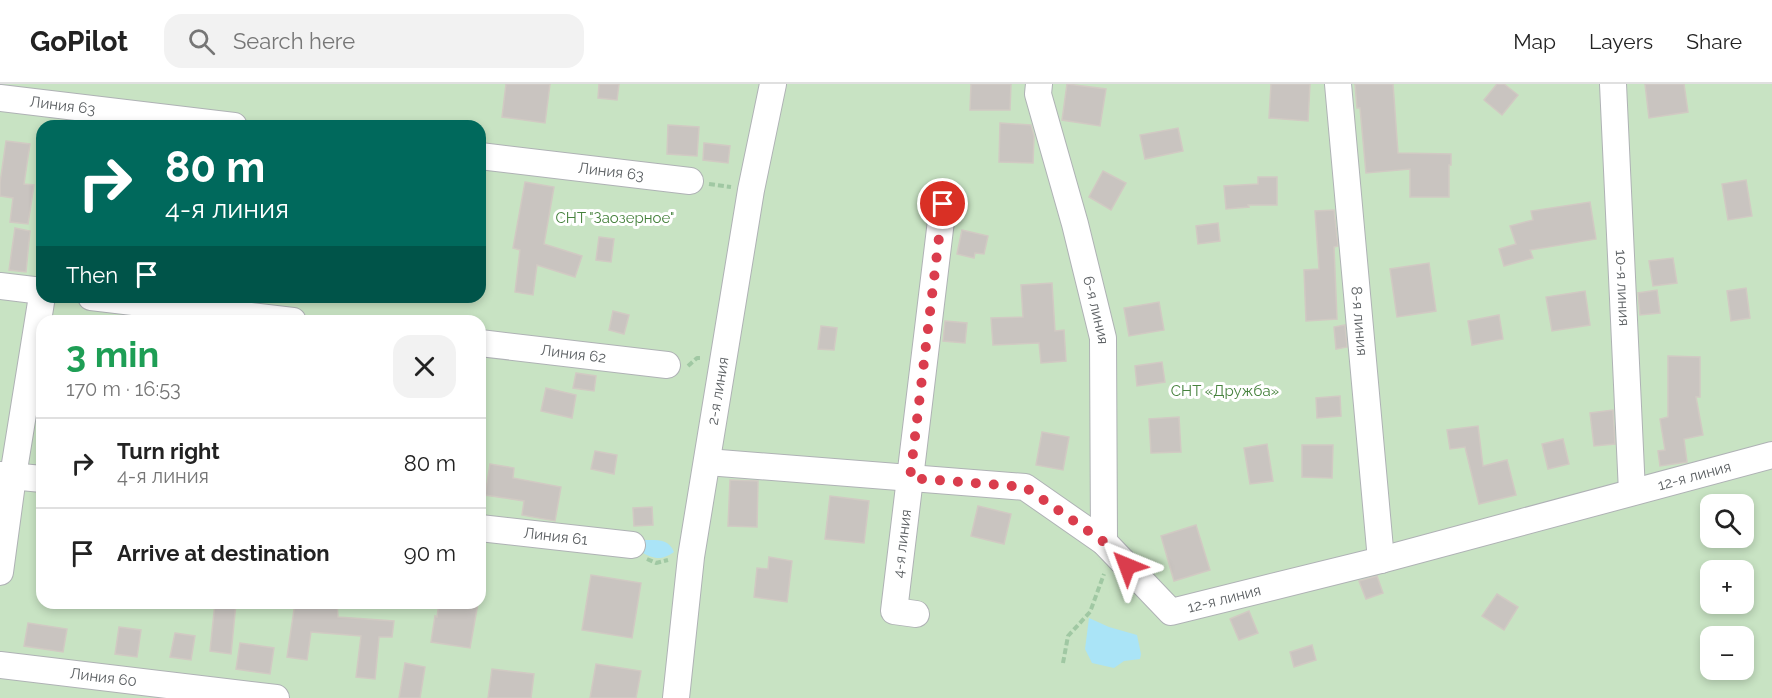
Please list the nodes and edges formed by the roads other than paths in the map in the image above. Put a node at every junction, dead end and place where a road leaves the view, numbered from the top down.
1 (773, 84) edge
2 (1039, 84) edge
3 (1338, 84) edge
4 (1613, 84) edge
5 (0, 98) edge
6 (65, 116) edge
7 (133, 120) edge
8 (486, 157) edge
9 (690, 181) road end
10 (943, 204) dead end
11 (0, 286) edge
12 (36, 290) edge
13 (142, 303) edge
14 (242, 315) edge
15 (36, 327) edge
16 (486, 344) edge
17 (667, 365) dead end
18 (1772, 455) edge
19 (707, 462) junction
20 (7, 475) edge
21 (36, 478) edge
22 (910, 478) junction
23 (1632, 492) junction
24 (486, 529) edge
25 (632, 545) road end
26 (1108, 547) junction
27 (1381, 560) junction
28 (0, 572) edge
29 (916, 614) dead end
30 (0, 665) edge
31 (276, 698) edge
32 (676, 698) edge

1 - 19 street, 2-я линия
2 - 26 street, 6-я линия
3 - 27 street, 8-я линия
4 - 23 street, 10-я линия
5 - 6 street, Линия 63
6 - 7 street, Линия 63
8 - 9 street, Линия 63
10 - 22 street, 4-я линия
11 - 12 street
13 - 14 street
15 - 20 street
16 - 17 street, Линия 62
18 - 23 street, 12-я линия
19 - 22 street, 12-я линия
19 - 32 street, 2-я линия
20 - 21 street
20 - 28 street
22 - 26 street, 12-я линия
22 - 29 street, 4-я линия
23 - 27 street, 12-я линия
24 - 25 street, Линия 61
26 - 27 street, 12-я линия
30 - 31 street, Линия 60

